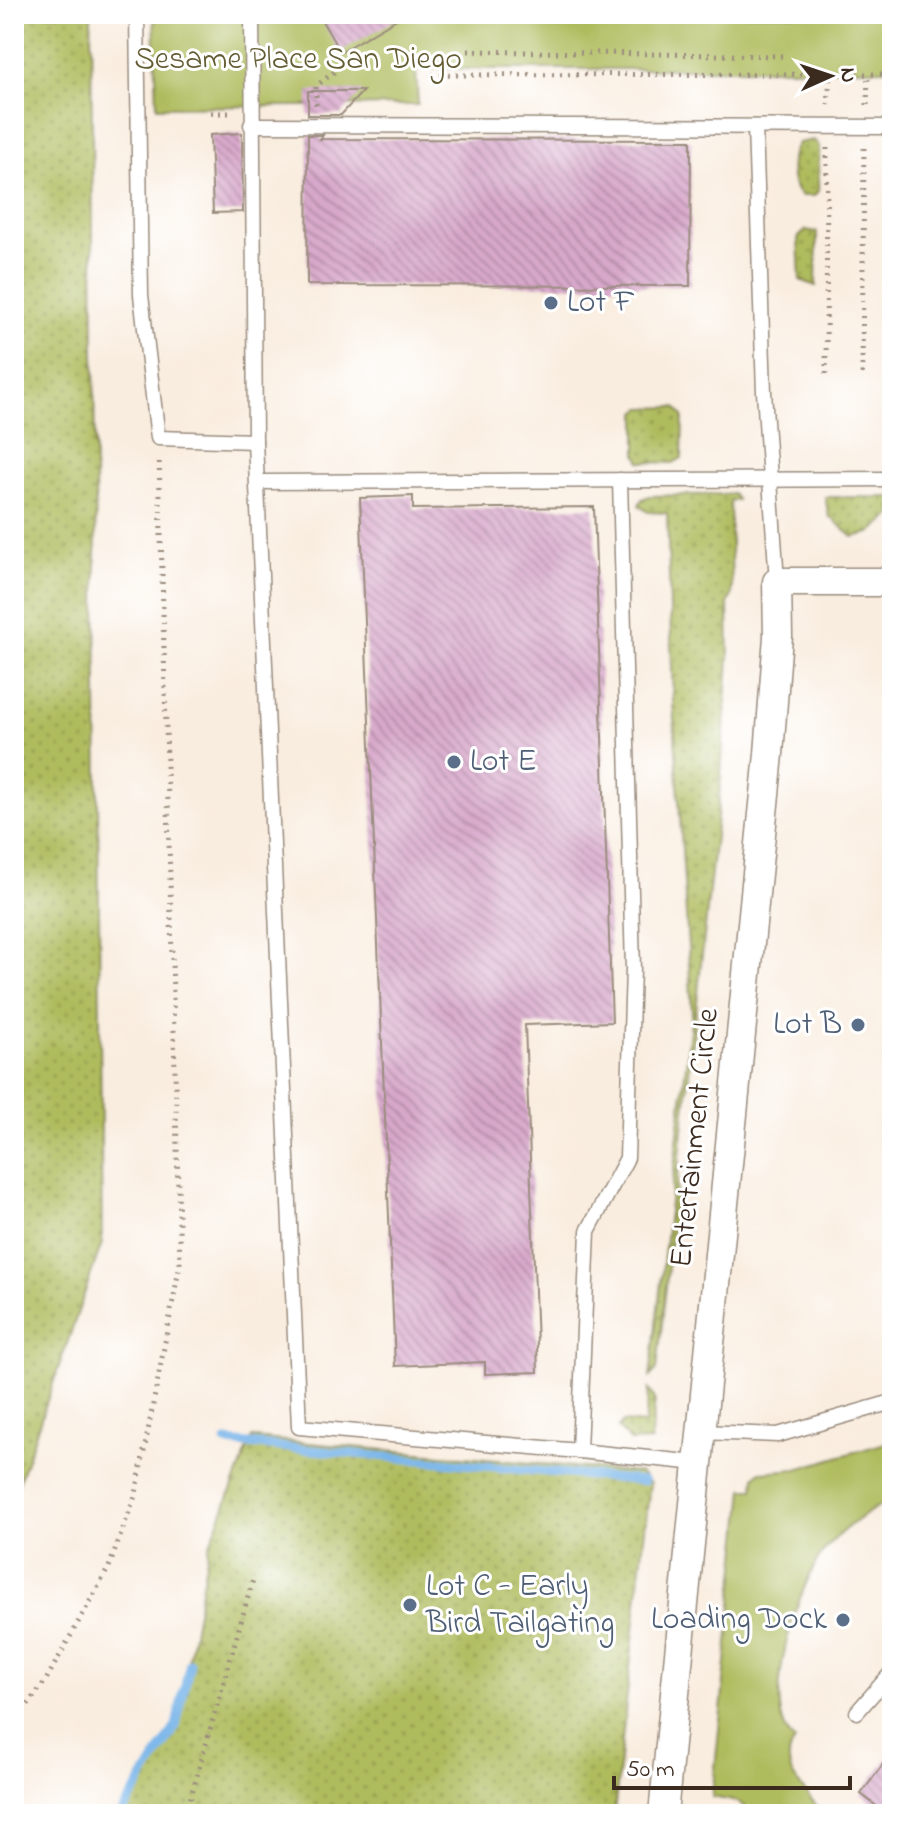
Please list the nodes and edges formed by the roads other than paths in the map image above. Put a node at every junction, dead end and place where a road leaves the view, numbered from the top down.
1 (137, 14) edge
2 (252, 14) edge
3 (251, 125) junction
4 (755, 127) junction
5 (892, 127) edge
6 (255, 441) junction
7 (892, 479) edge
8 (620, 480) junction
9 (772, 480) junction
10 (259, 482) junction
11 (777, 582) junction
12 (892, 582) edge
13 (892, 1402) edge
14 (701, 1432) junction
15 (579, 1451) junction
16 (698, 1463) junction
17 (892, 1672) edge
18 (857, 1712) dead end
19 (663, 1814) edge

1 - 6 lane
2 - 3 lane
3 - 4 lane
3 - 6 lane
4 - 5 lane
4 - 9 lane
6 - 10 lane
7 - 9 lane
8 - 9 lane
8 - 10 lane
8 - 15 lane
9 - 11 lane
10 - 15 lane
11 - 12 street
11 - 14 street, Entertainment Circle
13 - 14 lane
14 - 16 street, Entertainment Circle
15 - 16 lane
16 - 19 street, Entertainment Circle
17 - 18 lane

